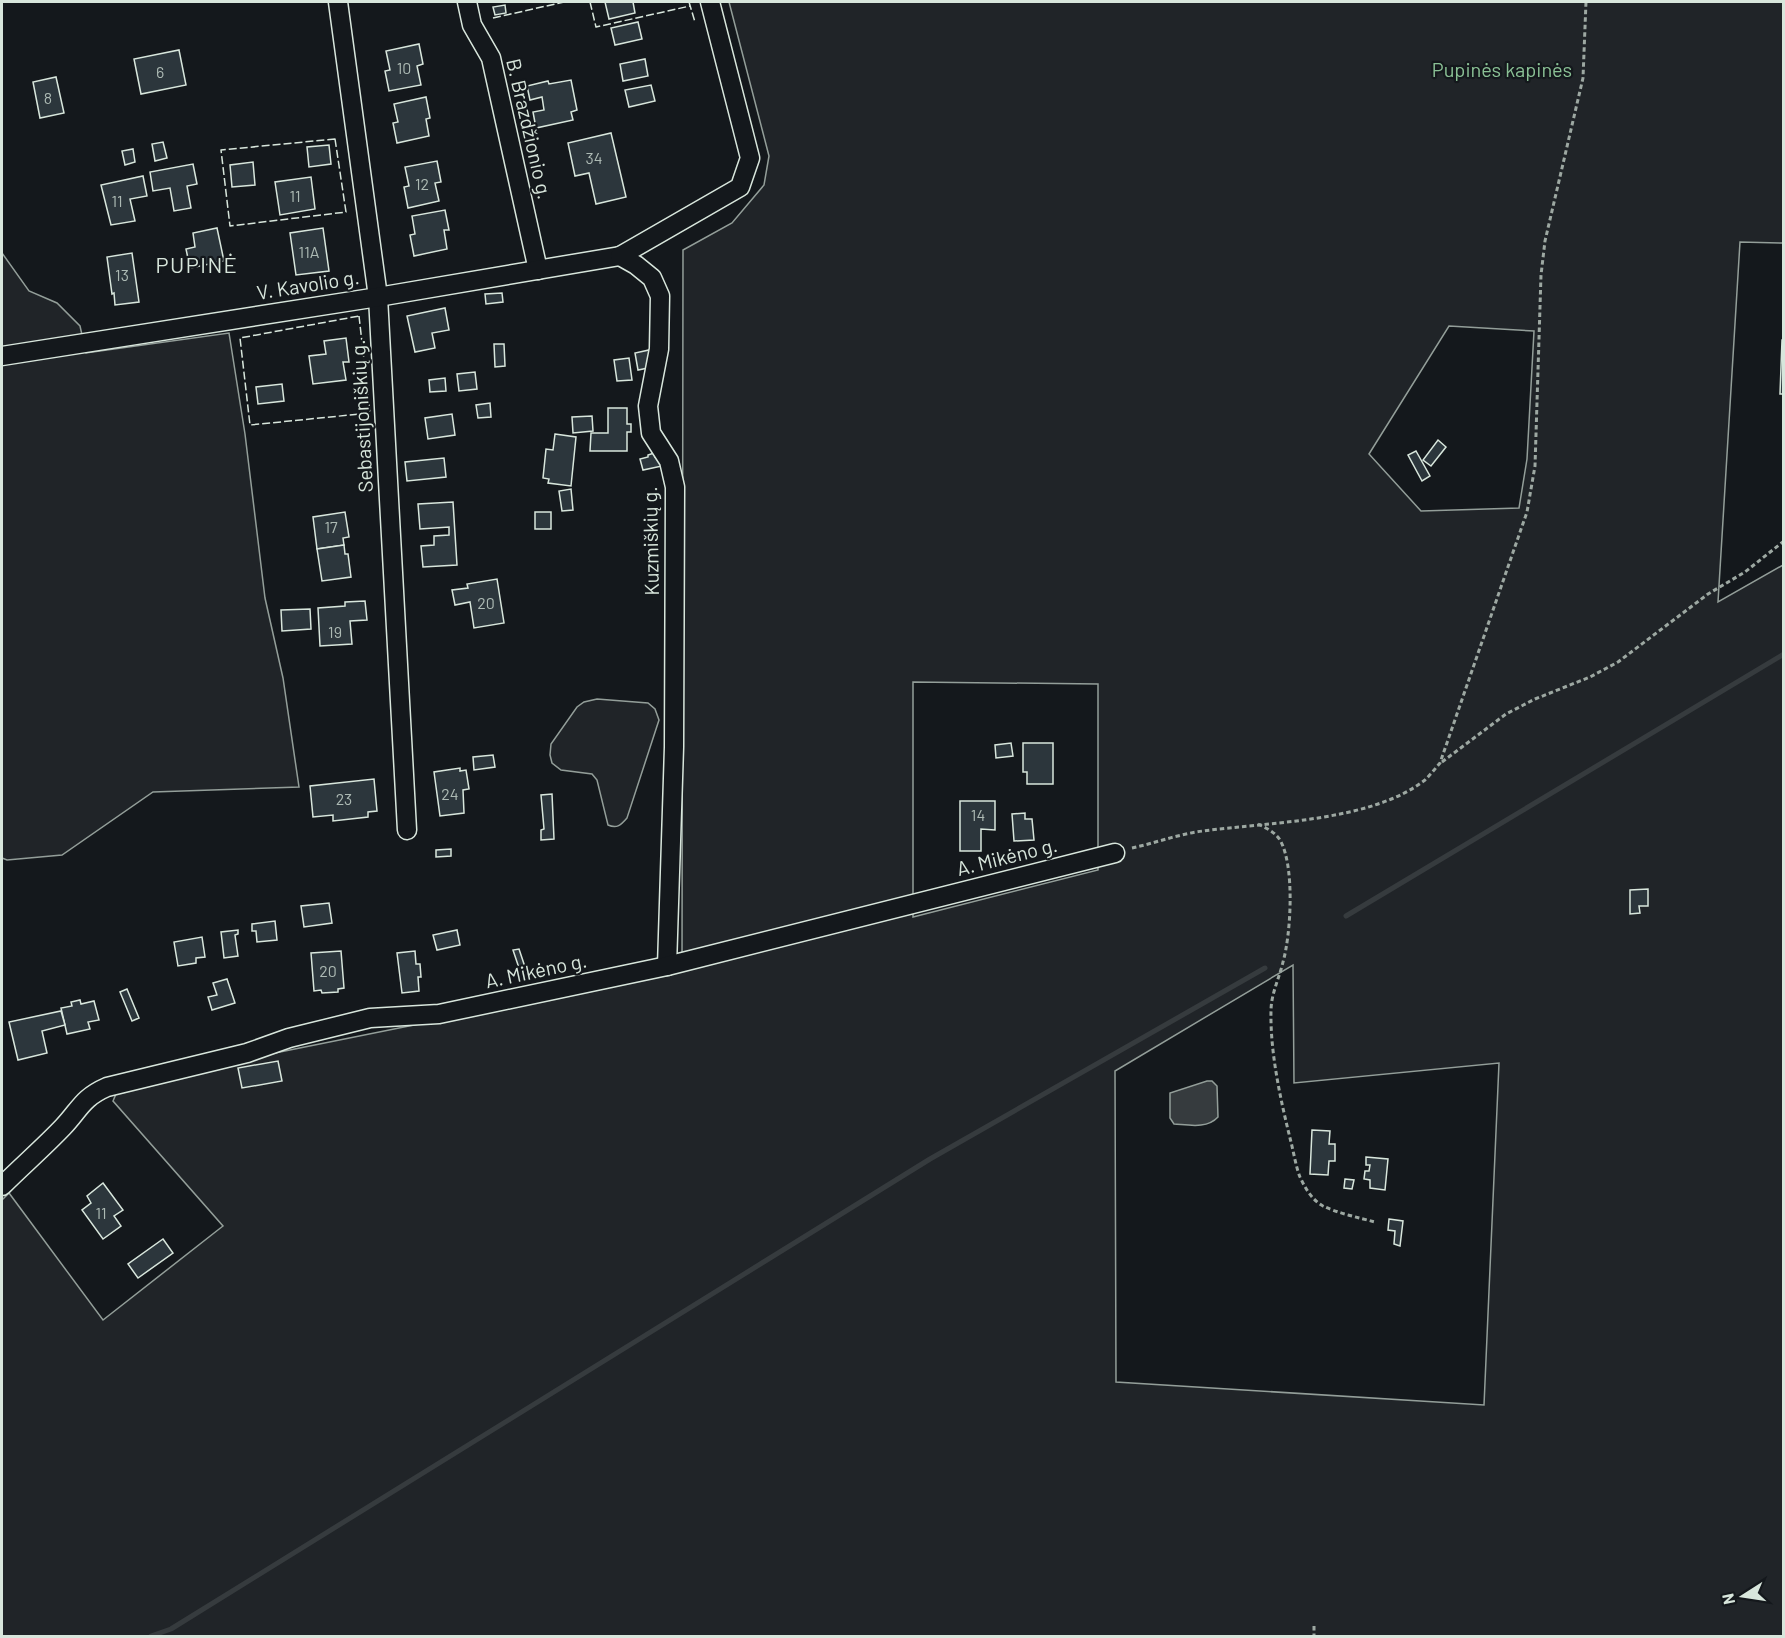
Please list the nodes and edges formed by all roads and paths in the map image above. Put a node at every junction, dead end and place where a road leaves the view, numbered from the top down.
1 (338, 2) edge
2 (467, 2) edge
3 (710, 2) edge
4 (1586, 2) edge
5 (620, 256) junction
6 (538, 270) junction
7 (378, 297) junction
8 (2, 356) edge
9 (1784, 541) edge
10 (1440, 763) junction
11 (1258, 824) junction
12 (407, 830) dead end
13 (1115, 853) joint
14 (667, 966) junction
15 (2, 1186) edge
16 (1375, 1222) dead end
17 (1314, 1626) dead end
18 (1314, 1636) edge

1 - 7 street, Sebastijoniškių g.
2 - 6 street, B. Brazdžionio g.
3 - 5 street
4 - 10 path
5 - 6 street, V. Kavolio g.
5 - 14 street, Kuzmiškių g.
6 - 7 street, V. Kavolio g.
7 - 8 street, V. Kavolio g.
7 - 12 street, Sebastijoniškių g.
9 - 10 path
10 - 11 path
11 - 13 path
11 - 16 path
13 - 14 street, A. Mikėno g.
14 - 15 street, A. Mikėno g.
17 - 18 path

